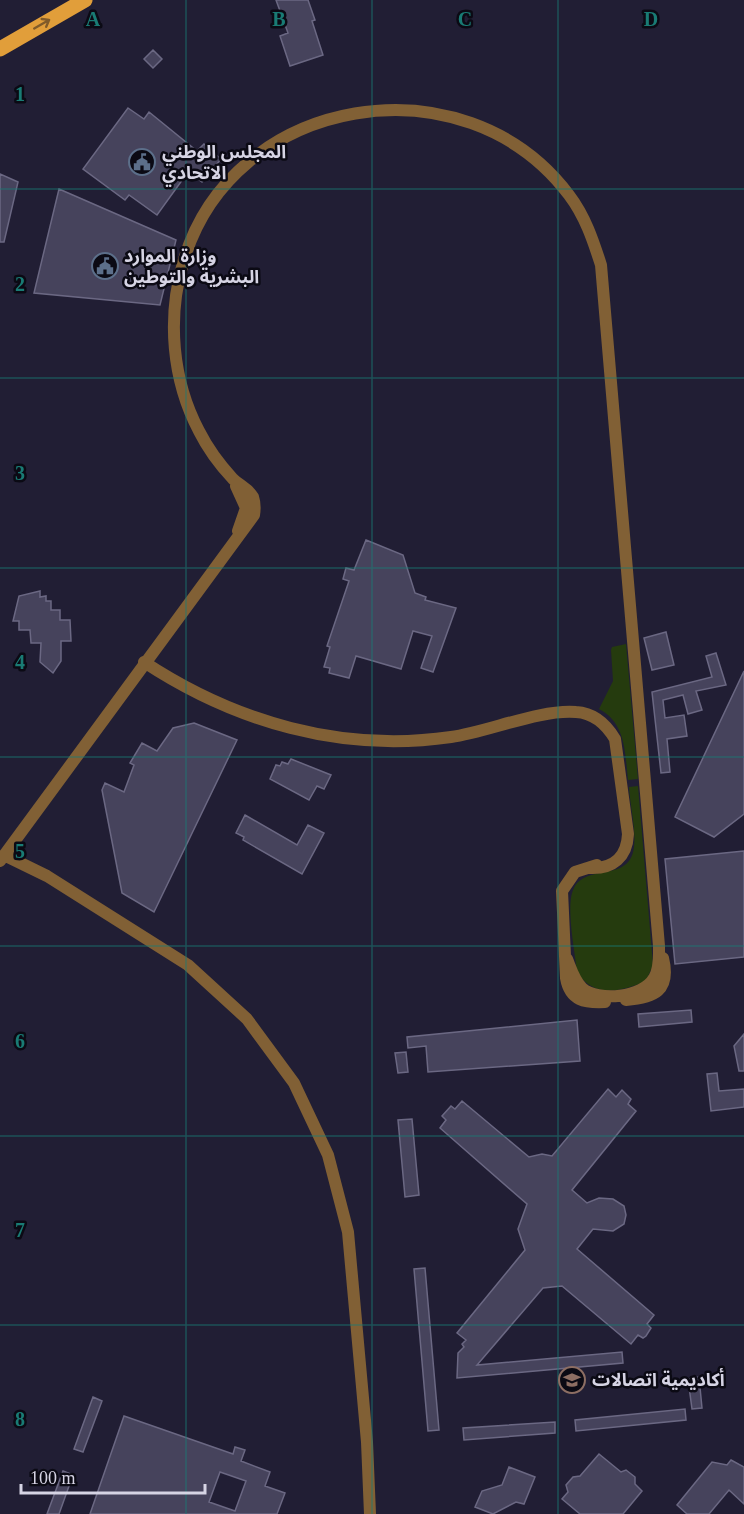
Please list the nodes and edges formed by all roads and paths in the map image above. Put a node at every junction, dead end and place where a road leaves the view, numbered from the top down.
1 (85, 0) edge
2 (0, 49) edge
3 (146, 659) junction
4 (4, 855) edge
5 (370, 1514) edge

2 -> 1 main road
3 - 3 street
3 - 4 street
4 - 5 street

